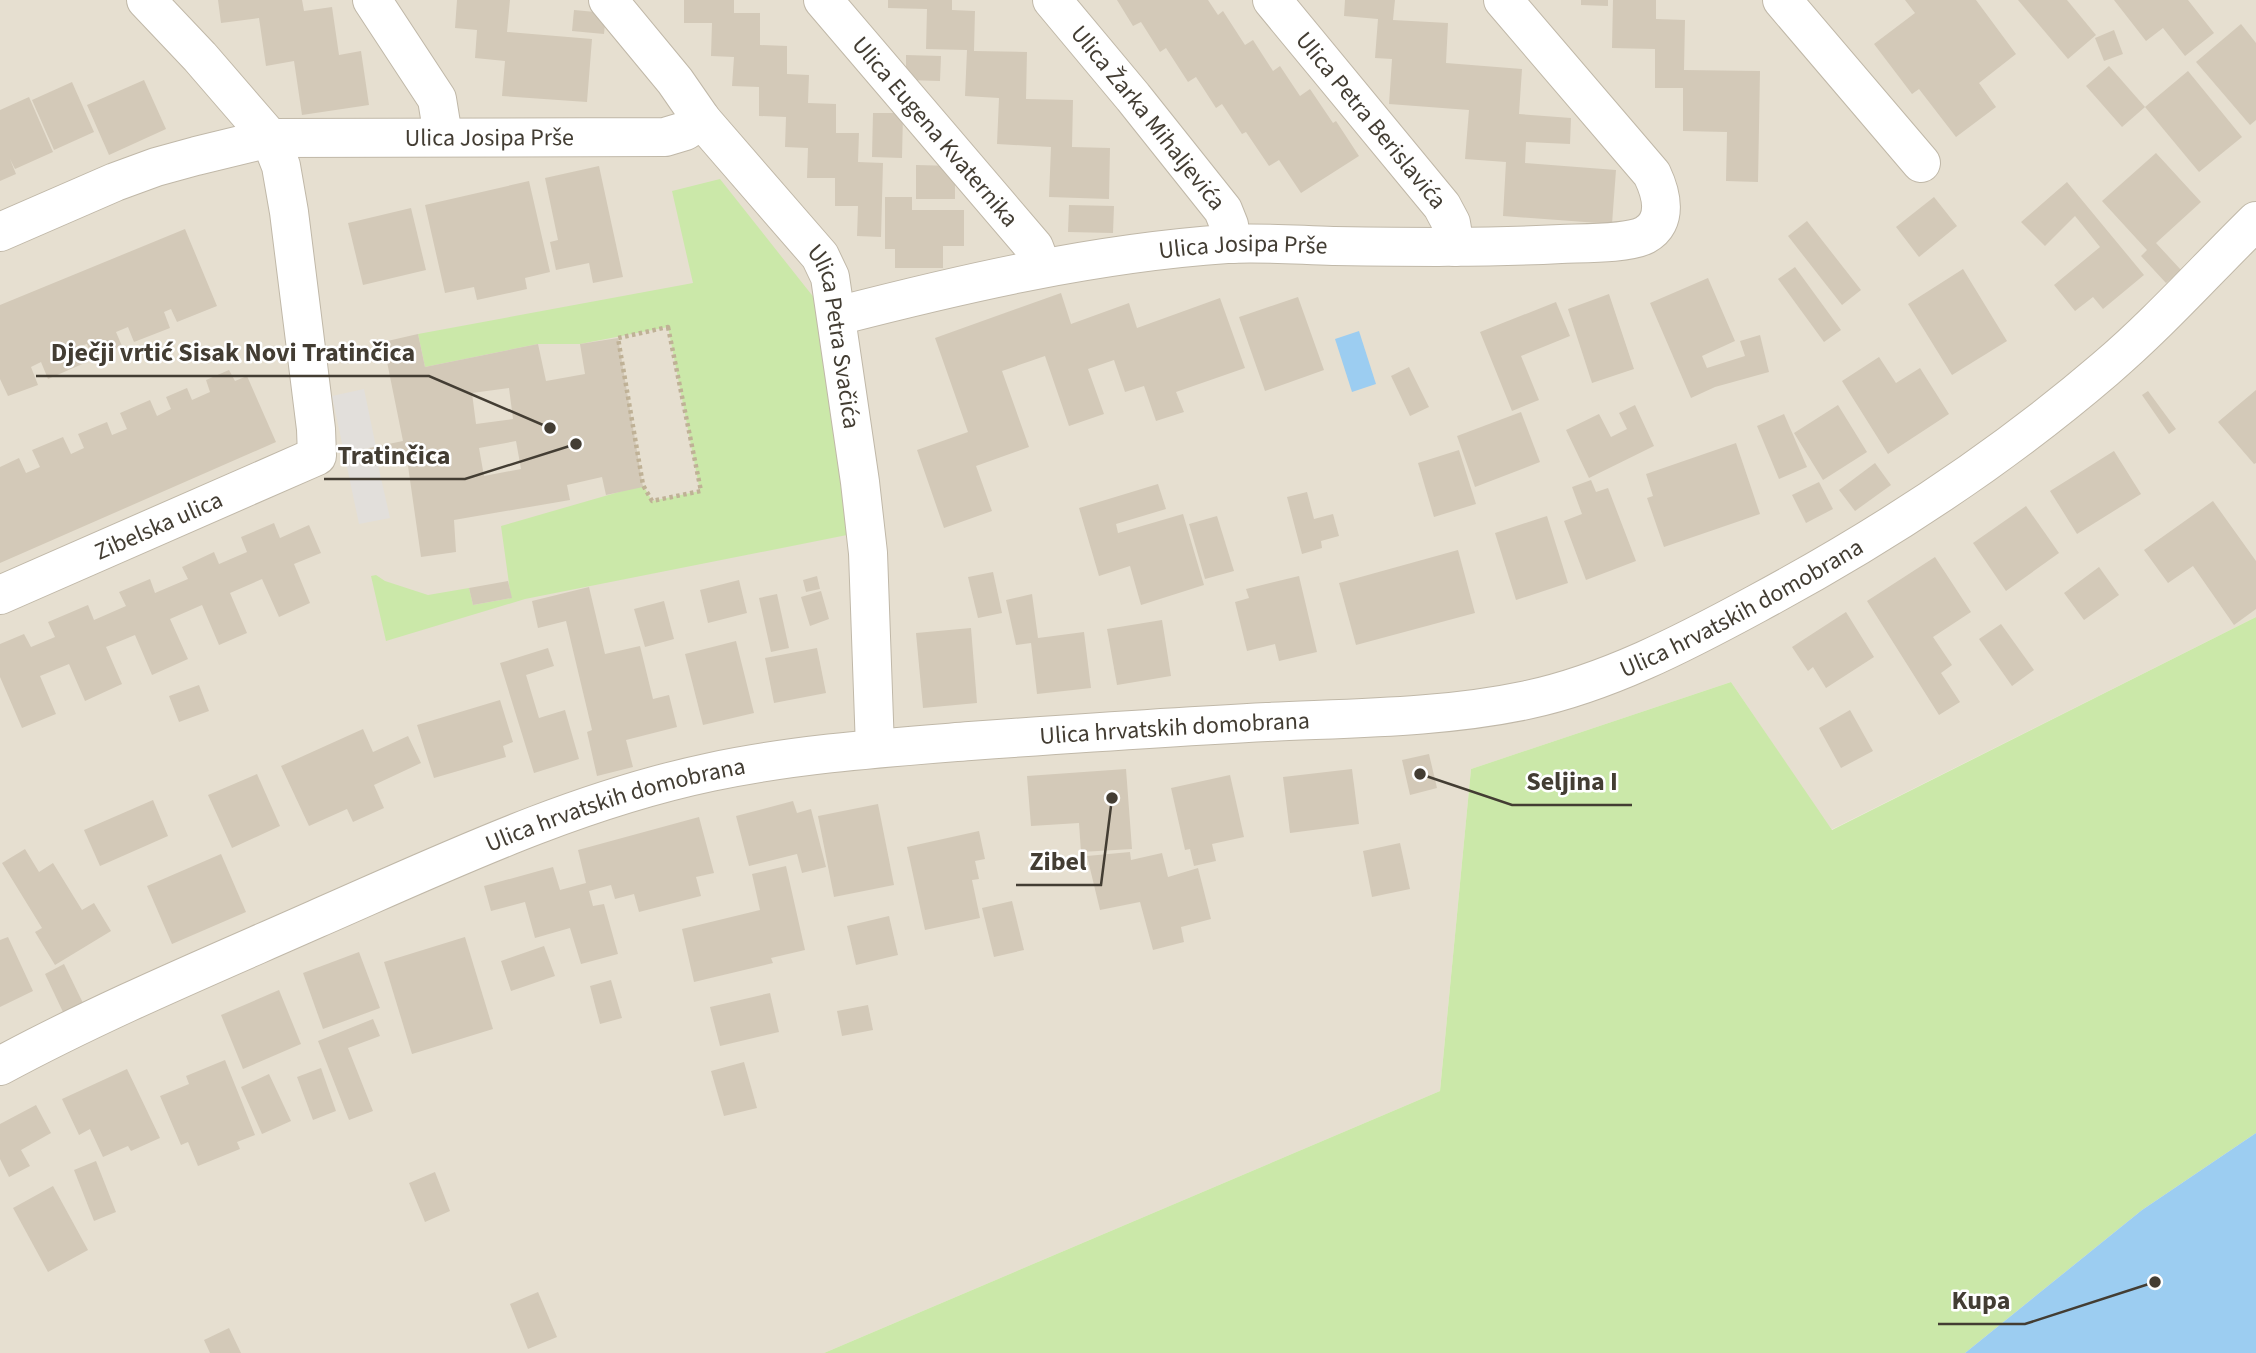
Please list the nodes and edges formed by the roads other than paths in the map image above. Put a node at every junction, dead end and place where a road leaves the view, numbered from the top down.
1 (146, 0) edge
2 (372, 0) edge
3 (608, 0) edge
4 (823, 0) edge
5 (1052, 0) edge
6 (1272, 0) edge
7 (1503, 0) edge
8 (1782, 0) edge
9 (702, 120) junction
10 (443, 136) junction
11 (270, 138) junction
12 (1921, 163) dead end
13 (2256, 220) edge
14 (0, 232) edge
15 (1232, 244) junction
16 (1455, 247) junction
17 (1042, 268) junction
18 (837, 316) junction
19 (0, 595) edge
20 (875, 748) junction
21 (0, 1066) edge

1 - 11 street
2 - 10 street
3 - 9 street, Ulica Petra Svačića
4 - 17 street, Ulica Eugena Kvaternika
5 - 15 street, Ulica Žarka Mihaljevića
6 - 16 street, Ulica Petra Berislavića
7 - 16 street, Ulica Josipa Prše
8 - 12 street
9 - 10 street, Ulica Josipa Prše
9 - 18 street, Ulica Petra Svačića
10 - 11 street, Ulica Josipa Prše
11 - 14 street, Ulica Josipa Prše
11 - 19 street, Zibelska ulica
13 - 20 street, Ulica hrvatskih domobrana
15 - 16 street, Ulica Josipa Prše
15 - 17 street, Ulica Josipa Prše
17 - 18 street, Ulica Josipa Prše
18 - 20 street, Ulica Petra Svačića
20 - 21 street, Ulica hrvatskih domobrana

